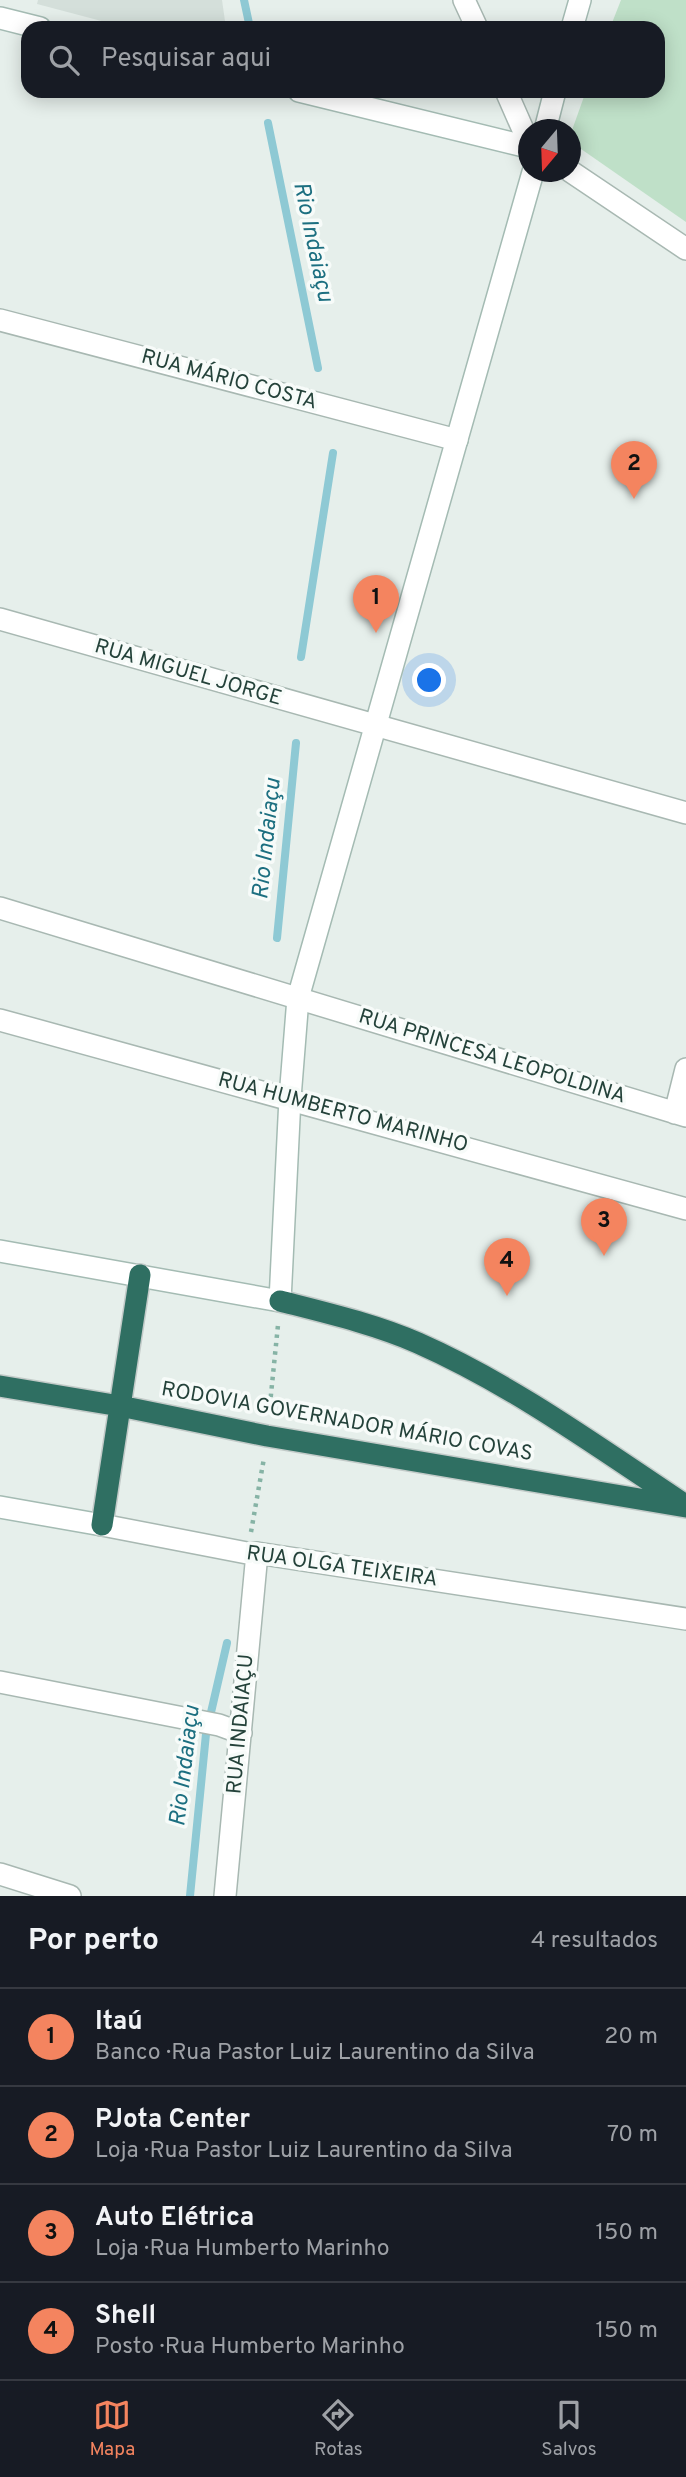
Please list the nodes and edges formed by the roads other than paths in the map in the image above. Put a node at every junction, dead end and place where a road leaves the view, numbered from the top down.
1 (464, 0) edge
2 (580, 0) edge
3 (0, 18) edge
4 (474, 21) edge
5 (574, 21) edge
6 (21, 23) edge
7 (328, 98) edge
8 (509, 98) edge
9 (553, 98) edge
10 (518, 119) edge
11 (548, 119) edge
12 (518, 145) edge
13 (581, 178) edge
14 (530, 182) edge
15 (686, 249) edge
16 (0, 320) edge
17 (457, 440) junction
18 (0, 619) edge
19 (375, 726) junction
20 (686, 813) edge
21 (0, 908) edge
22 (298, 998) junction
23 (0, 1020) edge
24 (686, 1069) edge
25 (290, 1098) junction
26 (681, 1114) edge
27 (686, 1209) edge
28 (0, 1251) edge
29 (140, 1275) junction
30 (280, 1301) junction
31 (0, 1386) edge
32 (120, 1406) junction
33 (686, 1506) edge
34 (0, 1507) edge
35 (102, 1525) junction
36 (257, 1553) junction
37 (686, 1619) edge
38 (0, 1682) edge
39 (241, 1733) junction
40 (0, 1874) edge
41 (70, 1896) edge
42 (225, 1896) edge

1 - 4 street
2 - 5 street
3 - 6 street
7 - 12 street
8 - 10 street
9 - 11 street
13 - 15 street
14 - 17 street
16 - 17 street, RUA MÁRIO COSTA
17 - 19 street
18 - 19 street, RUA MIGUEL JORGE
19 - 20 street, RUA MIGUEL JORGE
19 - 22 street
21 - 22 street, RUA PRINCESA LEOPOLDINA
22 - 25 street
22 - 26 street, RUA PRINCESA LEOPOLDINA
23 - 25 street, RUA HUMBERTO MARINHO
24 - 26 street
25 - 27 street, RUA HUMBERTO MARINHO
25 - 30 street
28 - 29 street
29 - 30 street
29 - 32 highway
30 - 33 highway
31 - 32 highway, RODOVIA GOVERNADOR MÁRIO COVAS
32 - 33 highway, RODOVIA GOVERNADOR MÁRIO COVAS
32 - 35 highway
34 - 35 street, RUA OLGA TEIXEIRA
35 - 36 street, RUA OLGA TEIXEIRA
36 - 37 street, RUA OLGA TEIXEIRA
36 - 39 street, RUA INDAIAÇU
38 - 39 street
39 - 42 street, RUA INDAIAÇU
40 - 41 street

